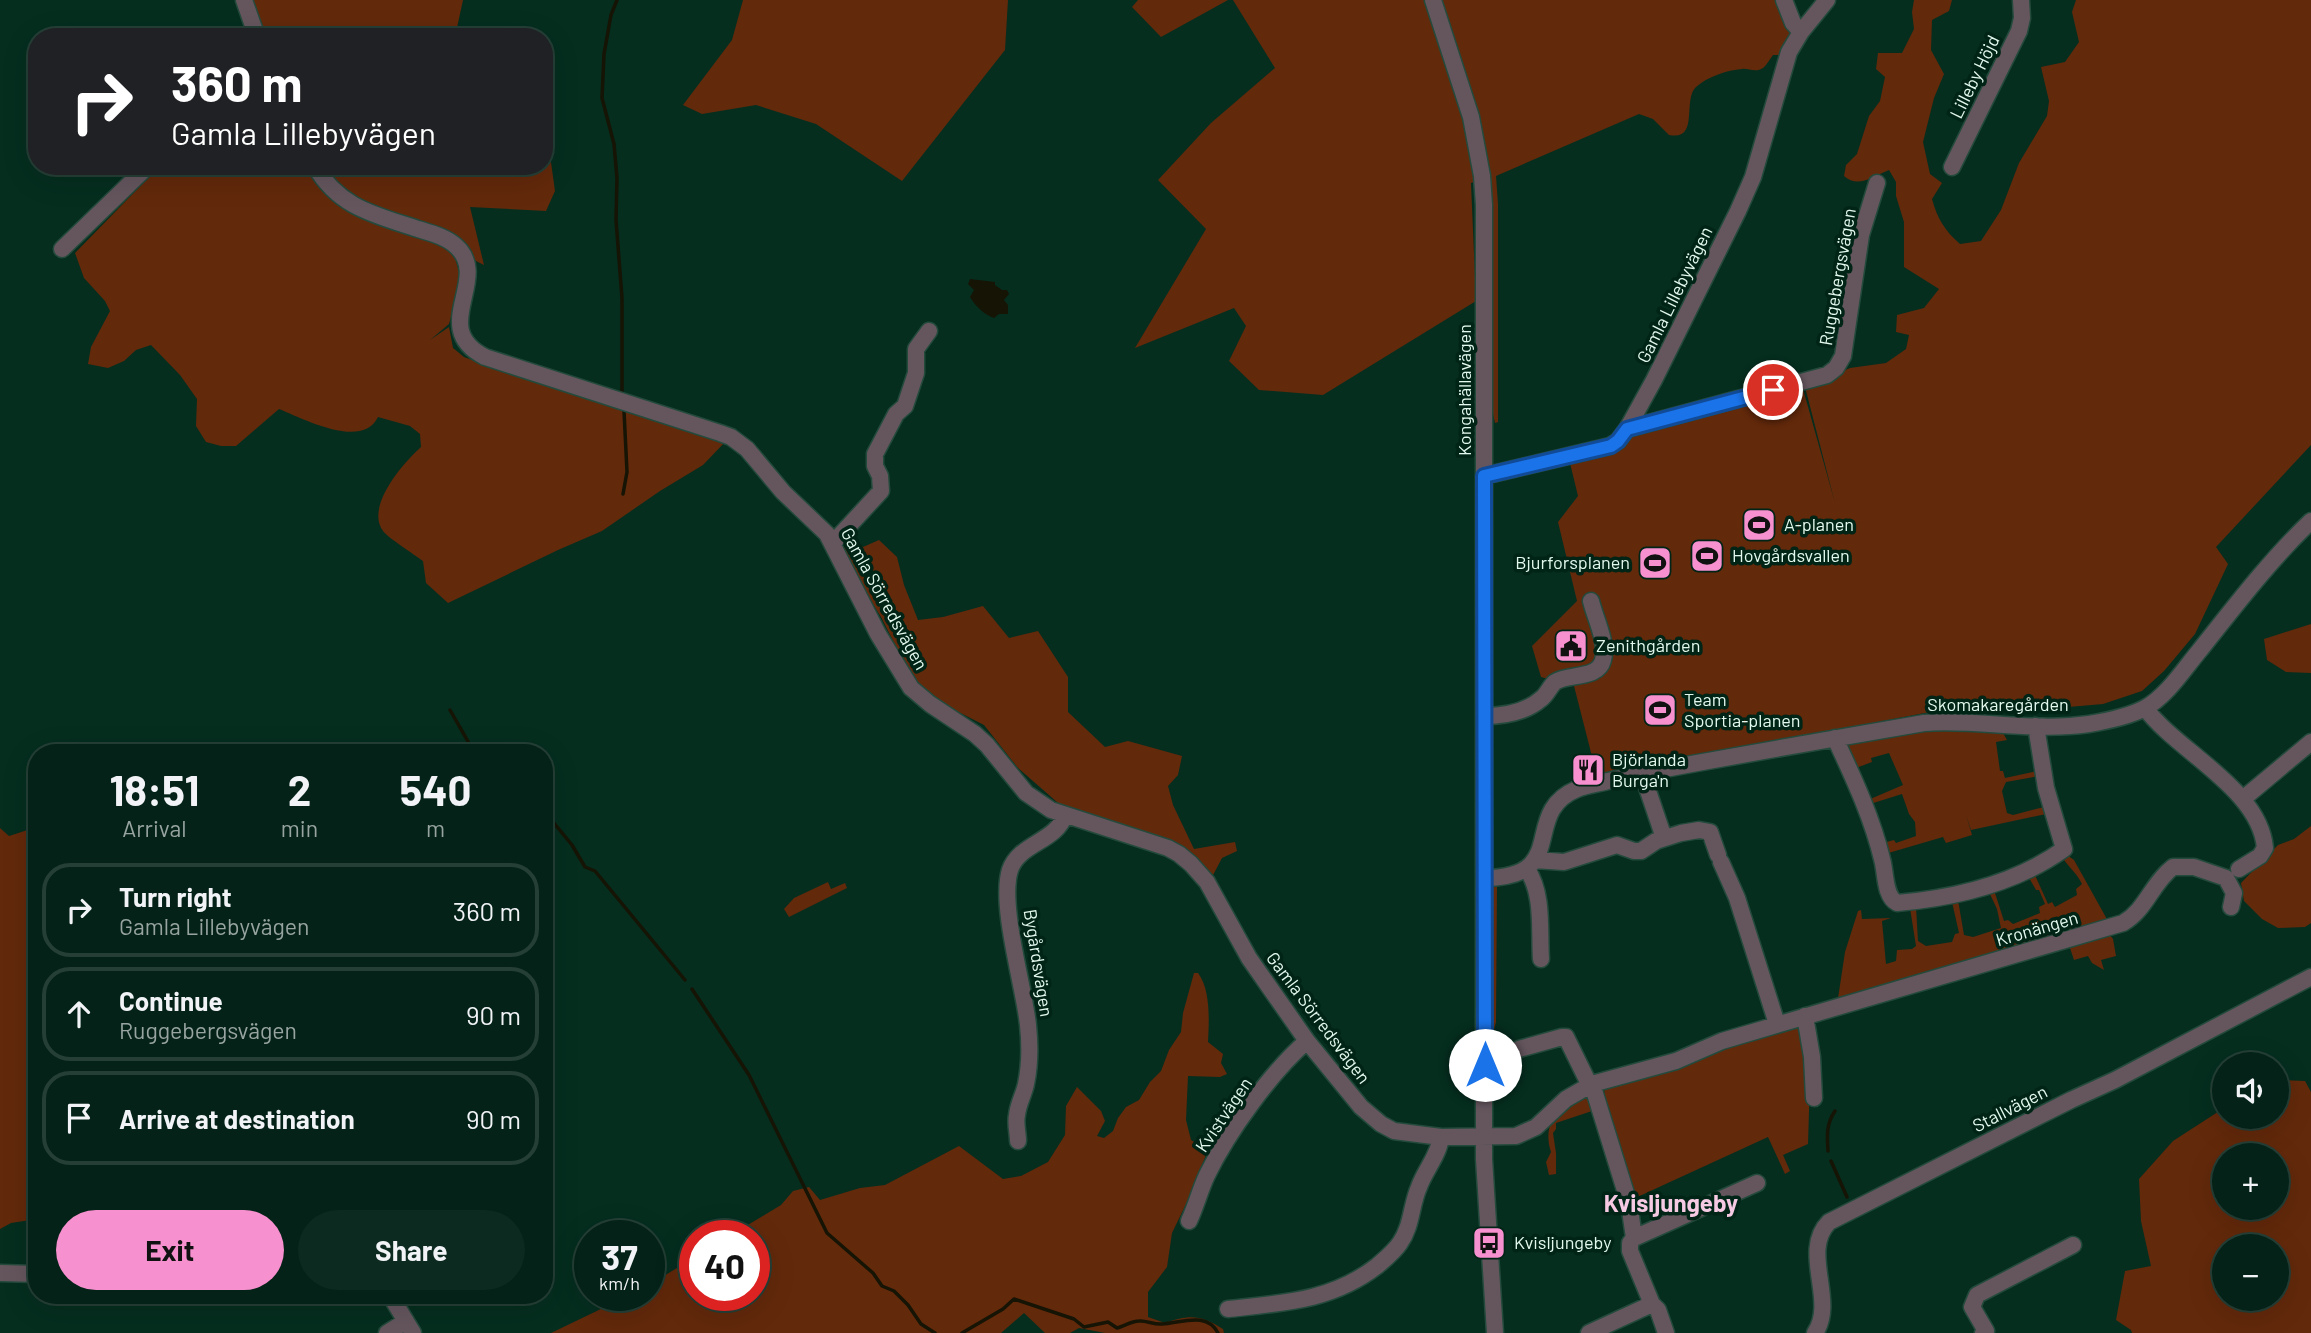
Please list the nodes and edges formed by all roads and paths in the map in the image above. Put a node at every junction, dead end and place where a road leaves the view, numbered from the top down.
1 (244, 0) edge
2 (1433, 0) edge
3 (1784, 0) edge
4 (1827, 0) edge
5 (2021, 0) edge
6 (254, 28) edge
7 (1801, 32) junction
8 (1952, 167) dead end
9 (139, 175) edge
10 (320, 175) edge
11 (1877, 183) dead end
12 (62, 250) dead end
13 (929, 331) dead end
14 (1627, 429) junction
15 (1484, 476) junction
16 (2311, 521) edge
17 (832, 543) junction
18 (1591, 601) dead end
19 (2145, 708) junction
20 (1484, 716) junction
21 (2036, 726) junction
22 (1835, 738) junction
23 (2311, 742) edge
24 (1642, 773) junction
25 (2244, 798) junction
26 (1065, 815) junction
27 (1664, 838) junction
28 (1531, 864) junction
29 (2239, 869) dead end
30 (1484, 878) junction
31 (2231, 907) dead end
32 (1541, 959) dead end
33 (2311, 978) edge
34 (1805, 1016) junction
35 (1777, 1024) junction
36 (1307, 1041) junction
37 (1519, 1049) dead end
38 (1591, 1085) junction
39 (1814, 1098) dead end
40 (1441, 1138) junction
41 (1484, 1138) junction
42 (1018, 1141) dead end
43 (1756, 1183) dead end
44 (1189, 1221) dead end
45 (1634, 1238) junction
46 (2073, 1245) dead end
47 (0, 1273) edge
48 (28, 1274) edge
49 (396, 1304) edge
50 (1652, 1304) junction
51 (1228, 1309) dead end
52 (410, 1327) edge
53 (1985, 1332) edge
54 (387, 1333) edge
55 (1495, 1333) edge
56 (1589, 1333) edge
57 (1666, 1333) edge
58 (1815, 1333) edge

1 - 6 street
2 - 15 street, Kongahällavägen
3 - 7 street
4 - 7 street, Gamla Lillebyvägen
5 - 8 street, Lilleby Höjd
7 - 14 street, Gamla Lillebyvägen
9 - 12 street
10 - 17 street, Gamla Sörredsvägen
11 - 14 street, Ruggebergsvägen
13 - 17 street
14 - 15 street, Gamla Lillebyvägen
15 - 20 street, Kongahällavägen
16 - 19 street, Skomakaregården
17 - 26 street, Gamla Sörredsvägen
18 - 20 street
19 - 21 street, Skomakaregården
19 - 25 street
20 - 30 street, Kongahällavägen
21 - 22 street, Skomakaregården
21 - 22 street
22 - 24 street, Skomakaregården
23 - 25 street
24 - 27 street
24 - 28 street, Skomakaregården
25 - 29 street
26 - 36 street, Gamla Sörredsvägen
26 - 42 street, Bygårdsvägen
27 - 28 street
27 - 35 street
28 - 30 street
28 - 32 street
30 - 41 street, Kongahällavägen
31 - 34 street, Kronängen
33 - 58 street, Stallvägen
34 - 35 street, Kronängen
34 - 39 street
35 - 38 street, Kronängen
36 - 40 street, Gamla Sörredsvägen
36 - 44 street, Kvistvägen
37 - 38 street
38 - 41 street, Kronängen
38 - 45 street
40 - 41 street, Gamla Sörredsvägen
40 - 51 street
41 - 55 street, Kongahällavägen
43 - 45 street
45 - 50 street
46 - 53 street
47 - 48 street
49 - 52 street
50 - 56 street
50 - 57 street
52 - 54 street

